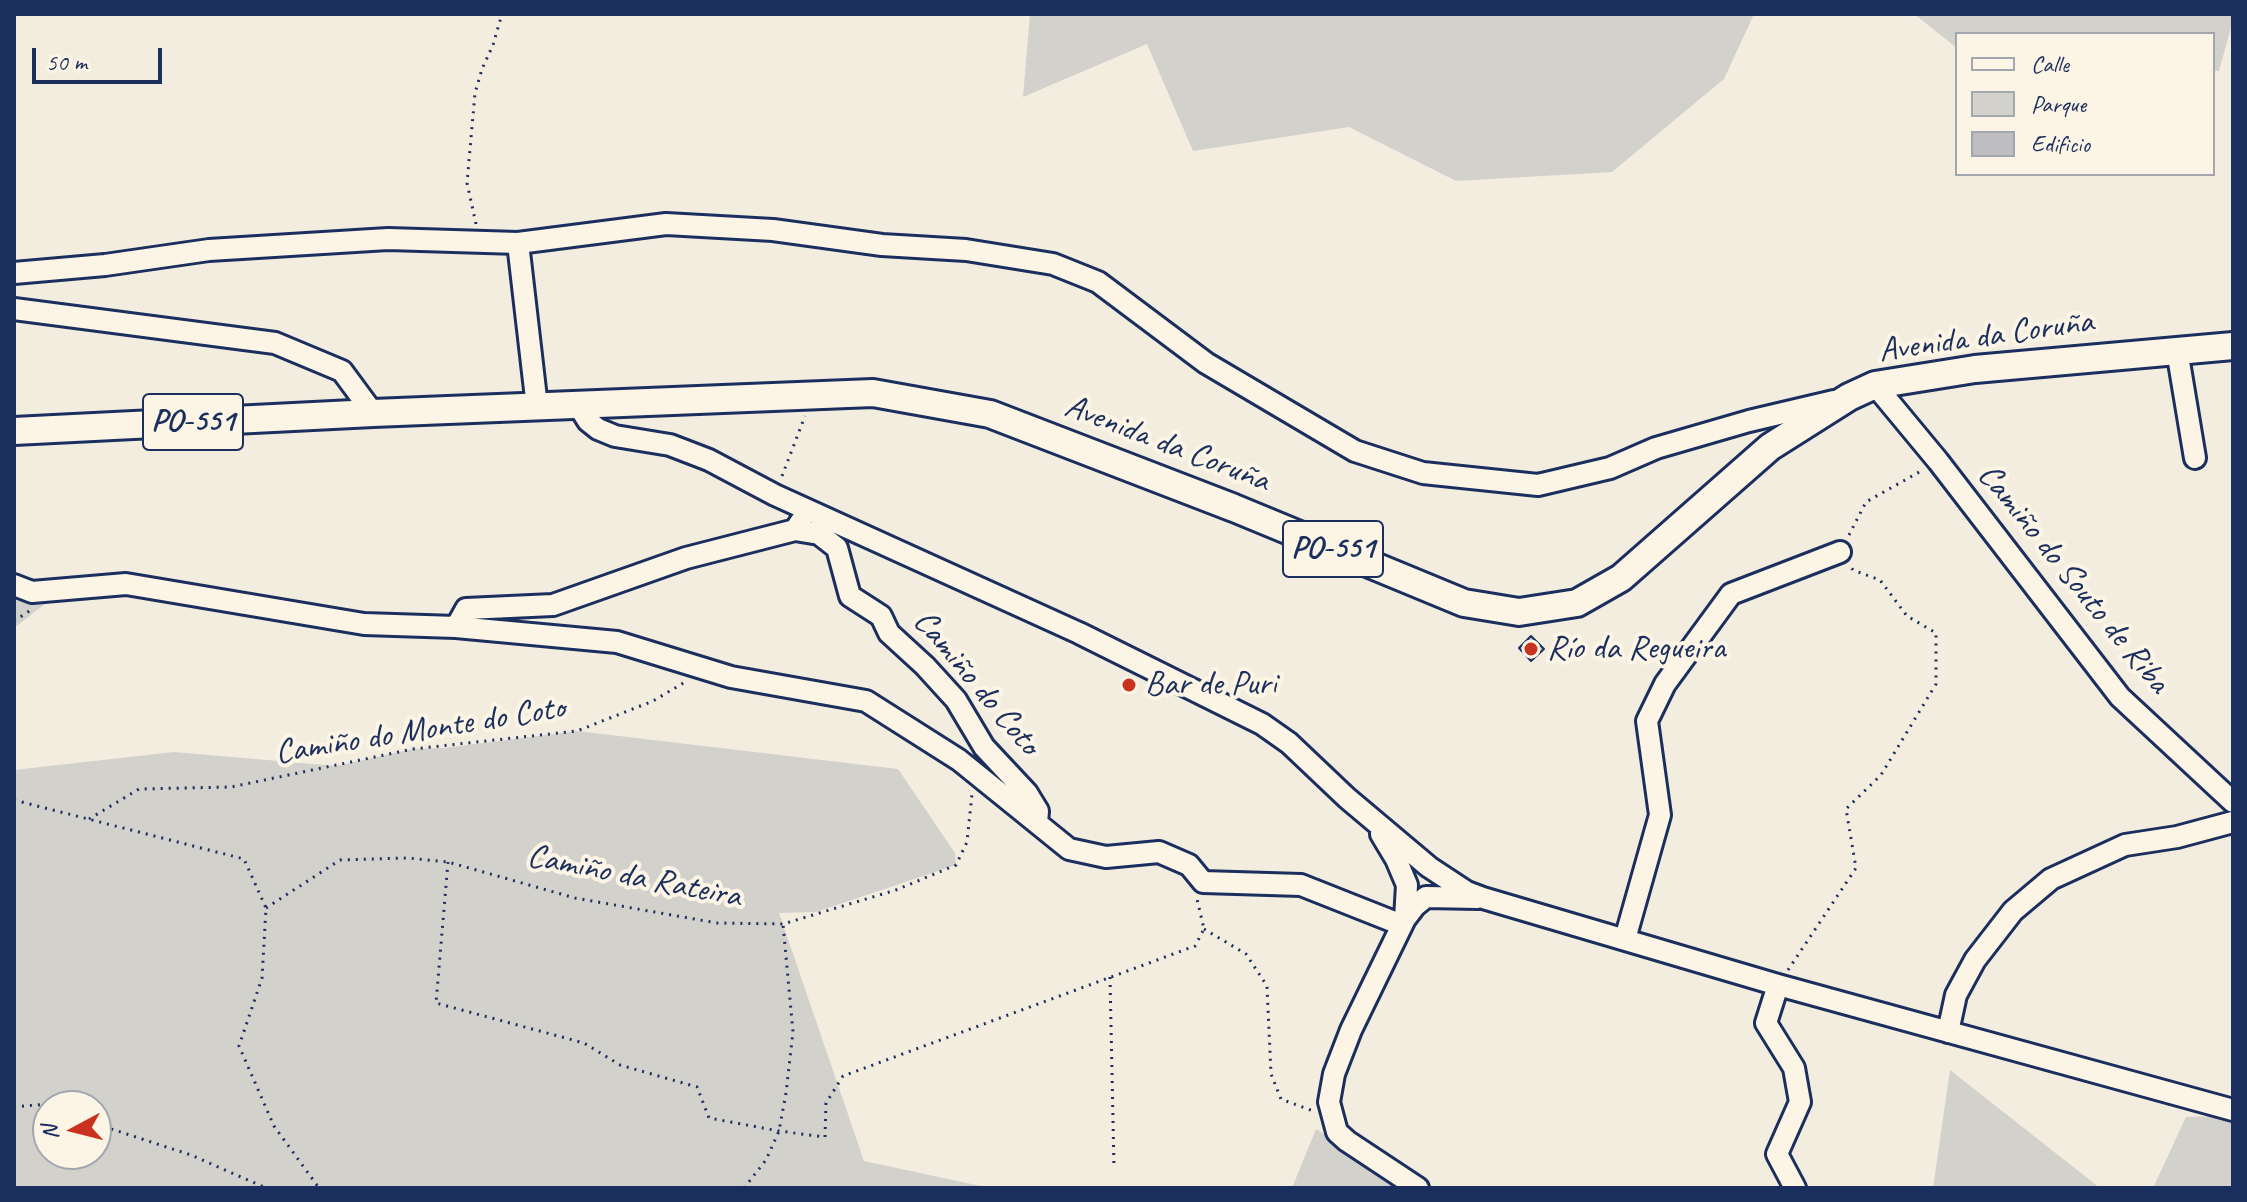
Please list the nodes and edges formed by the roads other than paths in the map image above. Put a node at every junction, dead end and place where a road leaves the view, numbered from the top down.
1 (518, 243) junction
2 (14, 273) edge
3 (14, 309) edge
4 (2233, 346) edge
5 (2177, 350) junction
6 (1875, 385) junction
7 (1849, 397) junction
8 (537, 407) junction
9 (620, 409) junction
10 (373, 413) junction
11 (583, 413) junction
12 (14, 431) edge
13 (640, 439) junction
14 (2195, 458) dead end
15 (809, 510) junction
16 (795, 530) junction
17 (1840, 552) road end
18 (14, 585) edge
19 (456, 627) junction
20 (2233, 802) edge
21 (1370, 817) junction
22 (2233, 822) edge
23 (1037, 823) junction
24 (1417, 857) junction
25 (1446, 878) junction
26 (1407, 885) junction
27 (1426, 897) junction
28 (1483, 898) junction
29 (1403, 922) junction
30 (1625, 939) junction
31 (1778, 985) junction
32 (1948, 1032) junction
33 (2233, 1110) edge
34 (1418, 1188) edge
35 (1795, 1188) edge

1 - 2 street
1 - 7 street
1 - 8 street
3 - 10 street
4 - 5 main road, Avenida da Coruña / PO-551
5 - 6 main road, Avenida da Coruña / PO-551
5 - 14 street
6 - 7 main road, Avenida da Coruña / PO-551
6 - 20 street, Camiño do Souto de Riba
7 - 9 main road, Avenida da Coruña / PO-551
8 - 10 main road, Avenida da Coruña / PO-551
8 - 11 main road, Avenida da Coruña / PO-551
9 - 11 main road, Avenida da Coruña / PO-551
9 - 13 street
10 - 12 main road, PO-551
11 - 13 street
13 - 15 street
15 - 16 street
15 - 21 street
16 - 19 street
16 - 23 street, Camiño do Coto
17 - 30 street
18 - 19 street
19 - 23 street
21 - 24 street
21 - 26 street
22 - 32 street
23 - 29 street
24 - 25 street
24 - 26 street
25 - 27 street
25 - 28 street
26 - 27 street
26 - 29 street
27 - 28 street
27 - 29 street
28 - 30 street
29 - 34 street
30 - 31 street
31 - 32 street
31 - 35 street
32 - 33 street

